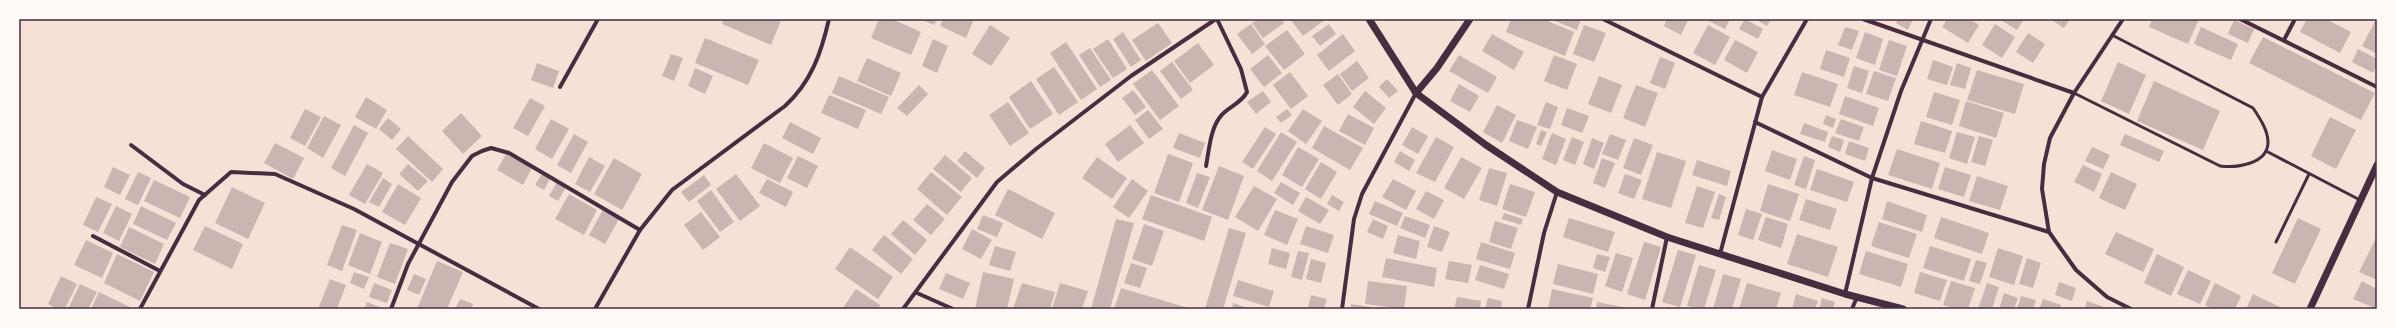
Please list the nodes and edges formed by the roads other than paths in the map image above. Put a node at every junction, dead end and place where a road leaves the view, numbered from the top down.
1 (598, 19) edge
2 (829, 19) edge
3 (1216, 19) edge
4 (1369, 19) edge
5 (1470, 19) edge
6 (1603, 19) edge
7 (1807, 19) edge
8 (1863, 19) edge
9 (1932, 19) edge
10 (2123, 19) edge
11 (2240, 19) edge
12 (2295, 19) edge
13 (2112, 35) junction
14 (1922, 39) junction
15 (2284, 40) junction
16 (560, 87) dead end
17 (2377, 87) edge
18 (1416, 93) junction
19 (2074, 93) junction
20 (1762, 97) junction
21 (1755, 122) junction
22 (130, 145) dead end
23 (2266, 152) junction
24 (2377, 164) edge
25 (1206, 166) dead end
26 (2309, 174) junction
27 (1872, 178) junction
28 (1557, 192) junction
29 (205, 195) junction
30 (2360, 200) junction
31 (640, 230) junction
32 (2049, 232) junction
33 (93, 236) dead end
34 (1667, 237) junction
35 (2276, 242) dead end
36 (420, 243) junction
37 (1720, 255) junction
38 (160, 271) junction
39 (917, 293) junction
40 (1844, 294) junction
41 (1856, 297) junction
42 (140, 309) edge
43 (391, 309) edge
44 (539, 309) edge
45 (595, 309) edge
46 (903, 309) edge
47 (953, 309) edge
48 (1342, 309) edge
49 (1528, 309) edge
50 (1652, 309) edge
51 (1852, 309) edge
52 (1903, 309) edge
53 (2131, 309) edge
54 (2310, 309) edge

1 - 16 street
2 - 31 street
3 - 25 street
3 - 39 street
4 - 18 street
5 - 18 street
6 - 20 street
7 - 20 street
8 - 14 street
9 - 14 street
10 - 13 street
11 - 15 street
12 - 15 street
13 - 19 street
13 - 23 lane
14 - 19 street
14 - 27 street
15 - 17 street
18 - 28 street
18 - 48 street
19 - 23 lane
19 - 32 street
20 - 21 street
21 - 27 street
21 - 37 street
22 - 29 street
23 - 26 lane
24 - 30 street
26 - 30 lane
26 - 35 lane
27 - 32 street
27 - 40 street
28 - 34 street
28 - 49 street
29 - 36 street
29 - 38 street
30 - 54 street
31 - 36 street
31 - 45 street
32 - 53 street
33 - 38 street
34 - 37 street
34 - 50 street
36 - 43 street
36 - 44 street
37 - 40 street
38 - 42 street
39 - 46 street
39 - 47 street
40 - 41 street
41 - 51 street
41 - 52 street

